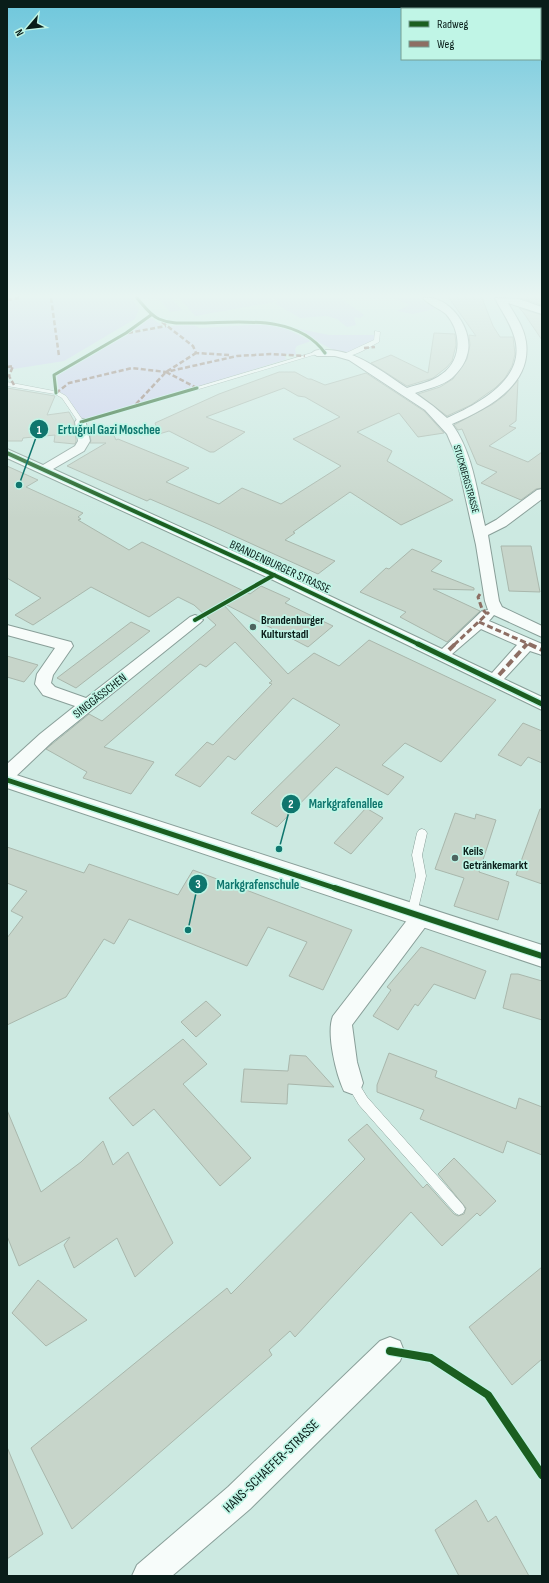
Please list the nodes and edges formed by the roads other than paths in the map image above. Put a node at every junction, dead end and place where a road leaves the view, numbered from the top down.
1 (252, 372) edge
2 (373, 372) edge
3 (450, 372) edge
4 (525, 377) dead end
5 (7, 384) edge
6 (197, 388) dead end
7 (406, 392) junction
8 (81, 422) joint
9 (445, 423) junction
10 (7, 453) edge
11 (43, 470) junction
12 (542, 492) edge
13 (481, 533) junction
14 (480, 594) dead end
15 (485, 616) junction
16 (195, 620) dead end
17 (7, 630) edge
18 (542, 632) edge
19 (527, 644) junction
20 (449, 650) dead end
21 (542, 650) edge
22 (499, 675) dead end
23 (542, 704) edge
24 (89, 705) junction
25 (7, 774) edge
26 (7, 780) edge
27 (422, 834) dead end
28 (417, 915) junction
29 (542, 956) edge
30 (352, 1083) joint
31 (459, 1208) dead end
32 (390, 1351) dead end
33 (148, 1576) edge

1 - 6 lane
2 - 7 street, STUCKBERGSTRASSE
3 - 7 street
4 - 9 street
5 - 8 lane
7 - 9 street, STUCKBERGSTRASSE
8 - 11 street
9 - 13 street, STUCKBERGSTRASSE
10 - 11 street, BRANDENBURGER STRASSE
11 - 23 street, BRANDENBURGER STRASSE
12 - 13 street
13 - 18 street, STUCKBERGSTRASSE
14 - 15 street
15 - 19 street
15 - 20 street
16 - 24 street, SINGGÄSSCHEN
17 - 24 street
19 - 21 street
19 - 22 street
24 - 25 street, SINGGÄSSCHEN
26 - 28 street
27 - 28 lane
28 - 29 street
28 - 30 street
30 - 31 lane
32 - 33 street, HANS-SCHAEFER-STRASSE

